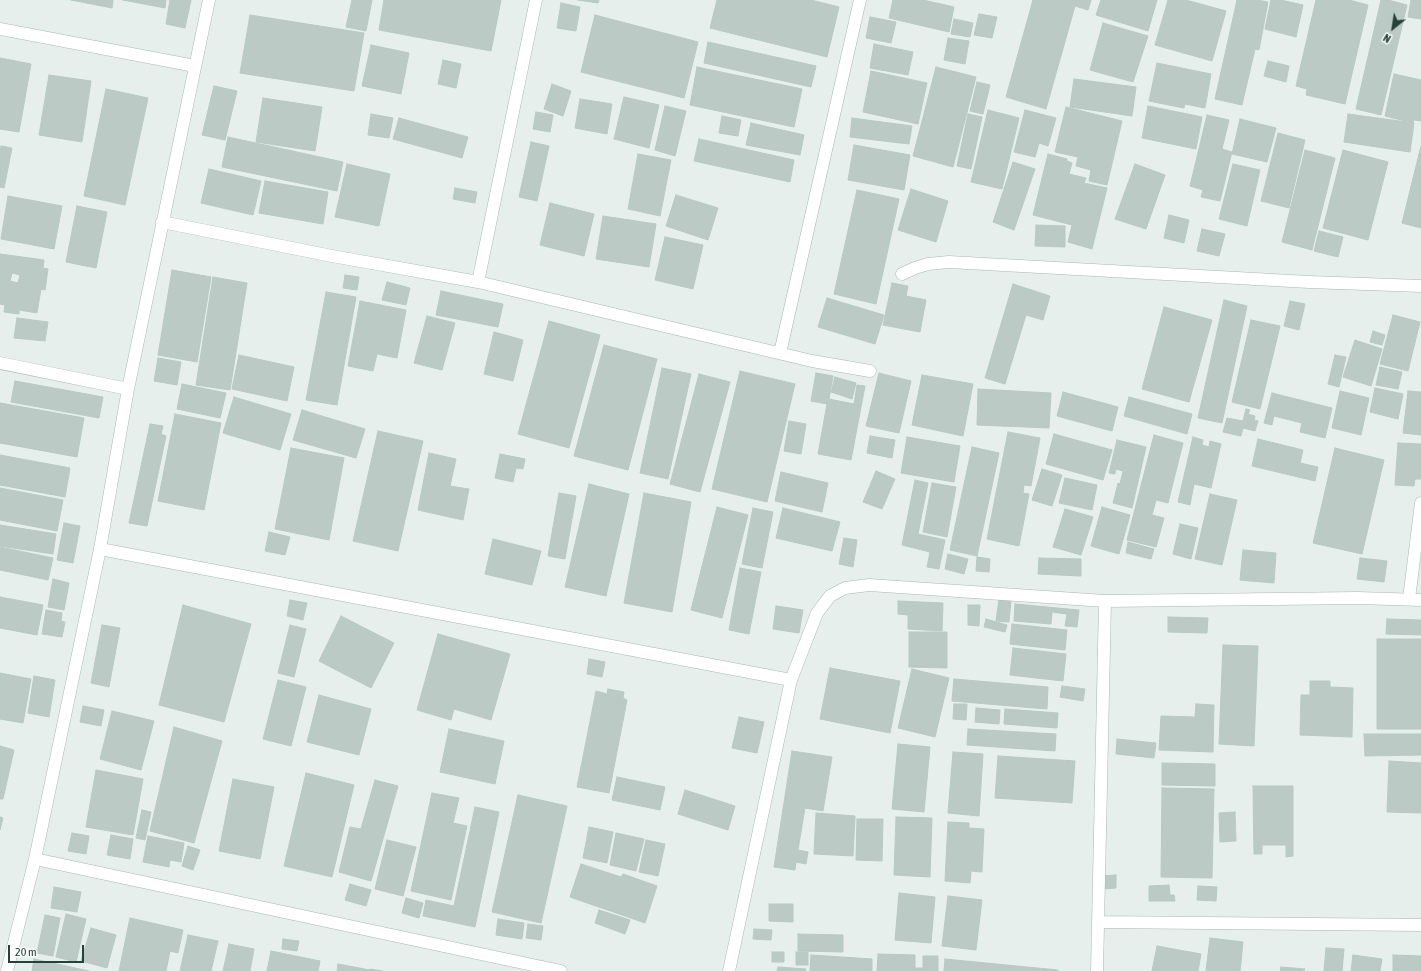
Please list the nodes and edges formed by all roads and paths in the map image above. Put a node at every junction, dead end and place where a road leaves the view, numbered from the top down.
1 (209, 0) edge
2 (536, 0) edge
3 (860, 0) edge
4 (0, 29) edge
5 (195, 66) junction
6 (162, 222) junction
7 (902, 274) dead end
8 (478, 282) junction
9 (1421, 286) edge
10 (780, 353) junction
11 (0, 363) edge
12 (870, 371) dead end
13 (128, 389) junction
14 (1421, 503) edge
15 (100, 549) junction
16 (1409, 599) junction
17 (1421, 600) edge
18 (1105, 601) junction
19 (791, 680) junction
20 (35, 859) junction
21 (1098, 922) junction
22 (1421, 925) edge
23 (7, 971) edge
24 (561, 971) edge
25 (729, 971) edge
26 (1097, 971) edge

1 - 5 street
2 - 8 street
3 - 10 street
4 - 5 street
5 - 6 street
6 - 8 street
6 - 13 street
7 - 9 street
8 - 10 street
10 - 12 street
11 - 13 street
13 - 15 street
14 - 16 street
15 - 19 street
15 - 20 street
16 - 17 street
16 - 18 street
18 - 19 street
18 - 21 street
19 - 25 street
20 - 23 street
20 - 24 street
21 - 22 street
21 - 26 street

